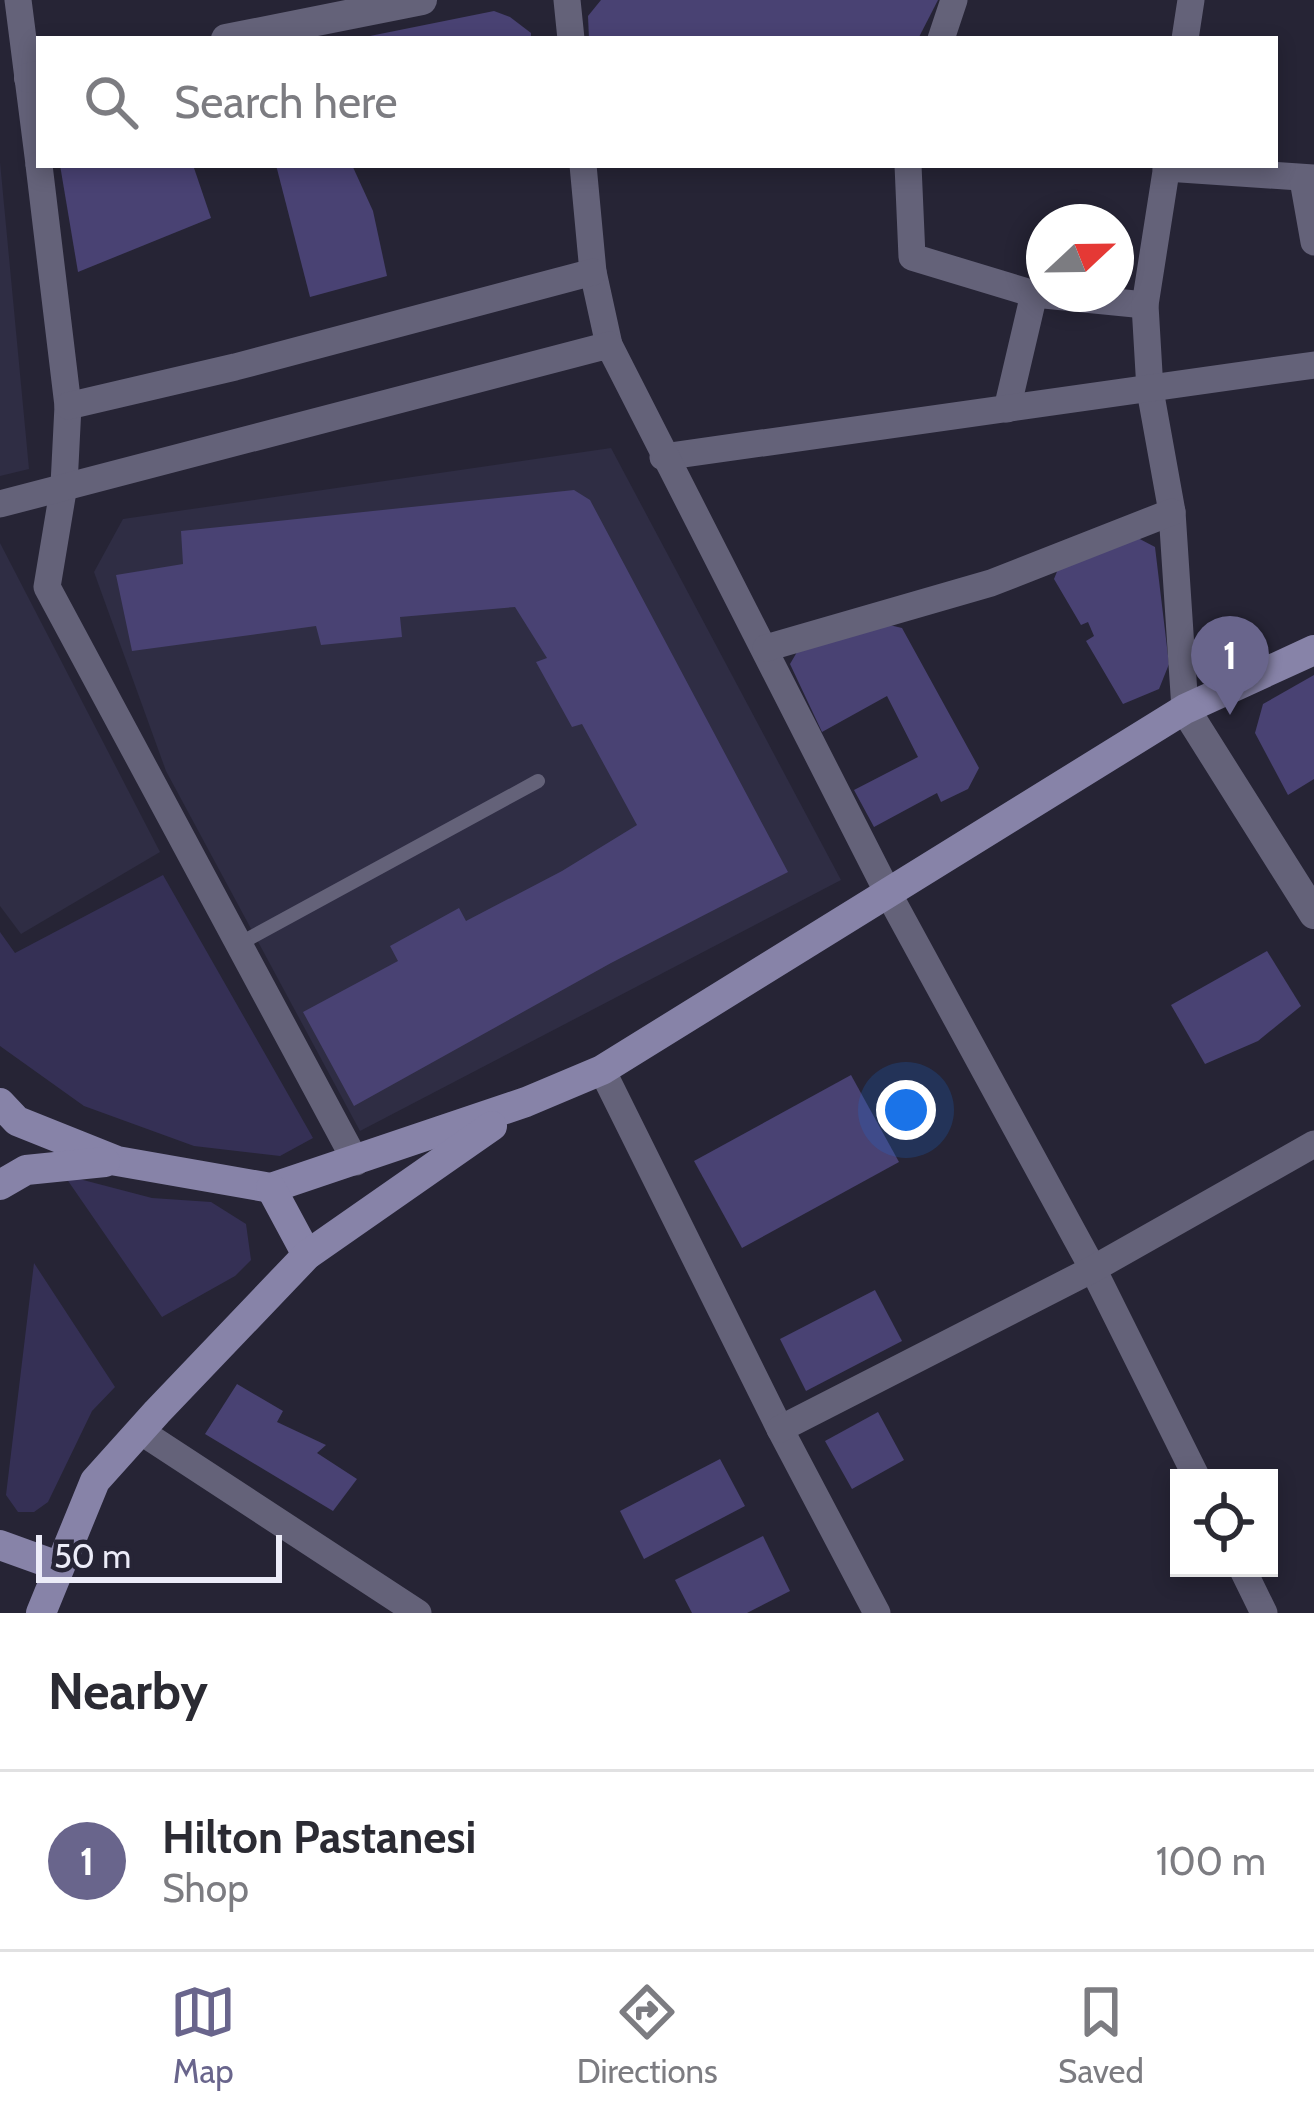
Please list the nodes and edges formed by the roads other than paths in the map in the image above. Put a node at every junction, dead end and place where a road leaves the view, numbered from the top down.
1 (18, 0) edge
2 (422, 0) edge
3 (567, 0) edge
4 (954, 0) edge
5 (1191, 0) edge
6 (341, 8) edge
7 (237, 36) edge
8 (571, 36) edge
9 (942, 36) edge
10 (1185, 36) edge
11 (23, 80) edge
12 (36, 149) edge
13 (39, 168) edge
14 (583, 168) edge
15 (908, 168) edge
16 (1167, 168) edge
17 (1189, 168) edge
18 (1308, 179) edge
19 (1314, 242) edge
20 (593, 272) junction
21 (1026, 292) edge
22 (1134, 304) edge
23 (1145, 305) junction
24 (1030, 312) edge
25 (609, 345) junction
26 (1314, 364) edge
27 (1150, 390) junction
28 (68, 406) junction
29 (1007, 410) junction
30 (662, 457) junction
31 (64, 485) junction
32 (0, 505) edge
33 (1172, 512) junction
34 (766, 648) junction
35 (1314, 650) edge
36 (1185, 709) junction
37 (538, 782) dead end
38 (888, 893) junction
39 (1314, 914) edge
40 (239, 944) junction
41 (602, 1070) junction
42 (526, 1102) junction
43 (0, 1103) edge
44 (1314, 1144) edge
45 (117, 1161) junction
46 (356, 1162) junction
47 (0, 1185) edge
48 (271, 1188) junction
49 (307, 1255) junction
50 (1093, 1268) junction
51 (780, 1430) junction
52 (140, 1431) junction
53 (1193, 1469) edge
54 (0, 1545) edge
55 (58, 1566) junction
56 (1246, 1577) edge
57 (41, 1613) edge
58 (418, 1613) edge
59 (877, 1613) edge
60 (1264, 1613) edge

1 - 11 street
2 - 6 street
3 - 8 street
4 - 9 street
5 - 10 street
6 - 7 street
11 - 12 street
13 - 28 street
14 - 20 street
15 - 21 street
16 - 23 street
17 - 18 street
18 - 19 street
20 - 25 street
20 - 28 street
22 - 23 street
23 - 27 street
24 - 29 street
25 - 30 street
25 - 31 street
26 - 27 street
27 - 29 street
27 - 33 street
28 - 31 street
29 - 30 street
30 - 34 street
31 - 32 street
31 - 40 street
33 - 34 street
33 - 36 street
34 - 38 street
35 - 36 main road
36 - 38 main road
36 - 39 street
37 - 40 lane
38 - 41 main road
38 - 50 street
40 - 46 street
41 - 42 main road
41 - 51 street
42 - 46 main road
42 - 49 main road
43 - 45 main road
44 - 50 street
45 - 47 main road
45 - 48 main road
46 - 48 main road
48 - 49 main road
49 - 52 main road
50 - 51 street
50 - 53 street
51 - 59 street
52 - 55 main road
52 - 58 street
54 - 55 main road
55 - 57 main road
56 - 60 street

